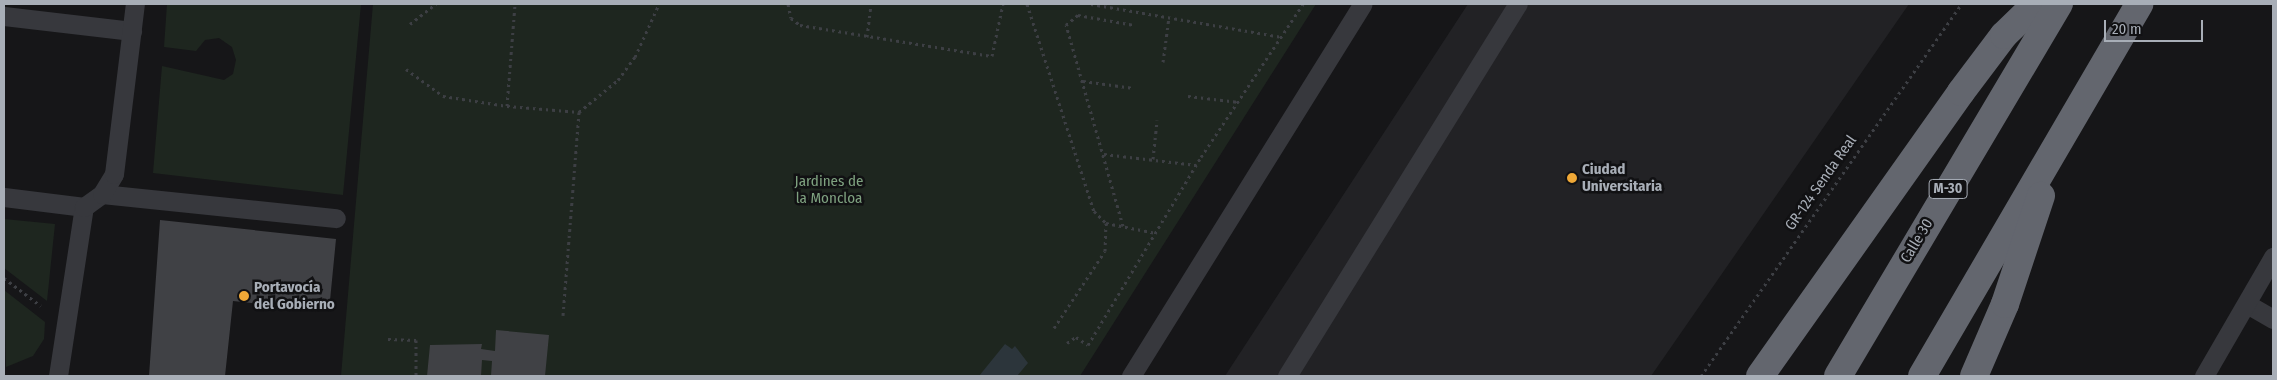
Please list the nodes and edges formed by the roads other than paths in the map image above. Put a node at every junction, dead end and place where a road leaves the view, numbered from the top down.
1 (135, 4) edge
2 (1363, 4) edge
3 (1518, 4) edge
4 (2036, 4) edge
5 (2059, 4) edge
6 (2139, 4) edge
7 (4, 16) edge
8 (132, 30) junction
9 (2060, 140) junction
10 (102, 194) junction
11 (4, 197) edge
12 (84, 207) junction
13 (336, 218) dead end
14 (2273, 257) edge
15 (2246, 304) junction
16 (2273, 319) edge
17 (1976, 372) edge
18 (58, 376) edge
19 (1131, 376) edge
20 (1287, 376) edge
21 (1760, 376) edge
22 (1838, 376) edge
23 (1922, 376) edge
24 (2204, 376) edge

1 - 8 lane
2 - 19 lane
3 - 20 lane
4 - 21 highway
5 - 22 highway, Calle 30 / M-30
6 - 9 highway
7 - 8 lane
8 - 10 lane
9 - 17 highway
9 - 23 highway
10 - 12 lane
10 - 13 lane
11 - 12 lane
12 - 18 lane
14 - 15 lane
15 - 16 lane
15 - 24 lane

